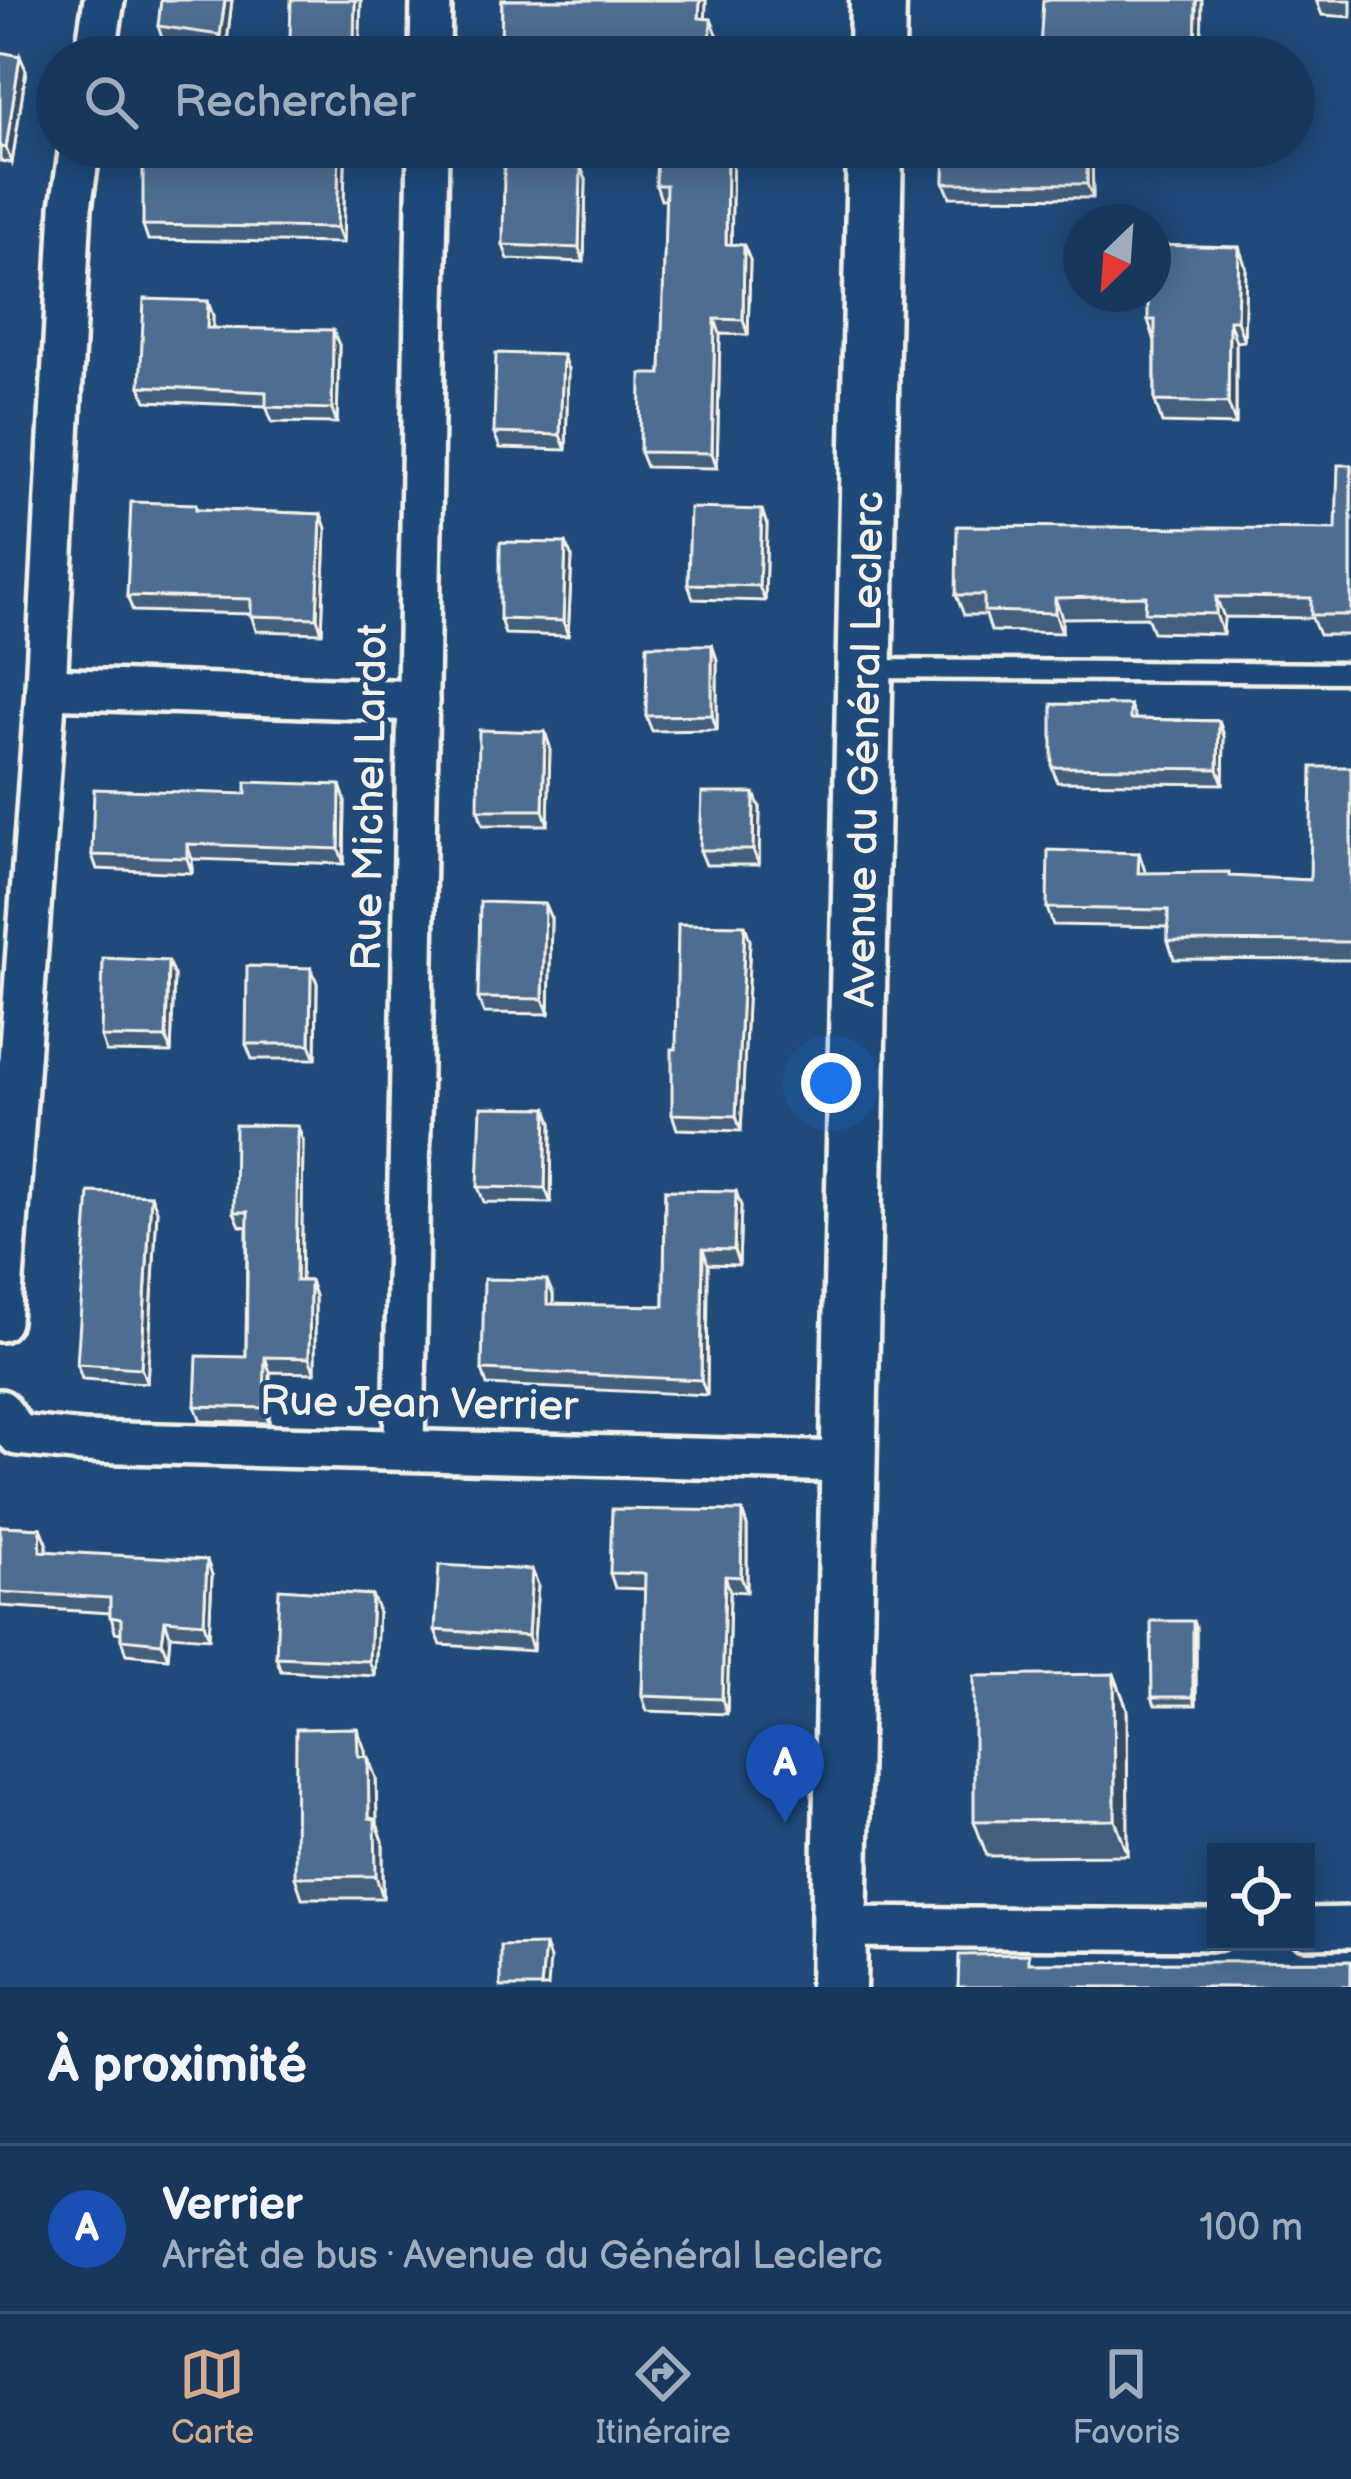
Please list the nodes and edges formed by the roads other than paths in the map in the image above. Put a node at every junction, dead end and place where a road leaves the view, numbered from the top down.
1 (104, 0) edge
2 (431, 0) edge
3 (878, 0) edge
4 (98, 36) edge
5 (430, 36) edge
6 (877, 36) edge
7 (77, 168) edge
8 (428, 168) edge
9 (875, 168) edge
10 (865, 669) junction
11 (1351, 673) edge
12 (46, 688) junction
13 (418, 701) junction
14 (0, 1321) edge
15 (0, 1410) edge
16 (404, 1448) junction
17 (848, 1462) junction
18 (839, 1927) junction
19 (1315, 1928) edge
20 (1351, 1928) edge
21 (1207, 1930) edge
22 (838, 1987) edge

1 - 4 street
2 - 5 street
3 - 6 main road
7 - 12 street
8 - 13 street, Rue Michel Lardot
9 - 10 main road, Avenue du Général Leclerc
10 - 11 lane
10 - 17 main road, Avenue du Général Leclerc
12 - 13 street
12 - 14 street
13 - 16 street, Rue Michel Lardot
15 - 16 street, Rue Jean Verrier
16 - 17 street, Rue Jean Verrier
17 - 18 main road, Avenue du Général Leclerc
18 - 21 street
18 - 22 main road, Avenue du Général Leclerc
19 - 20 street

